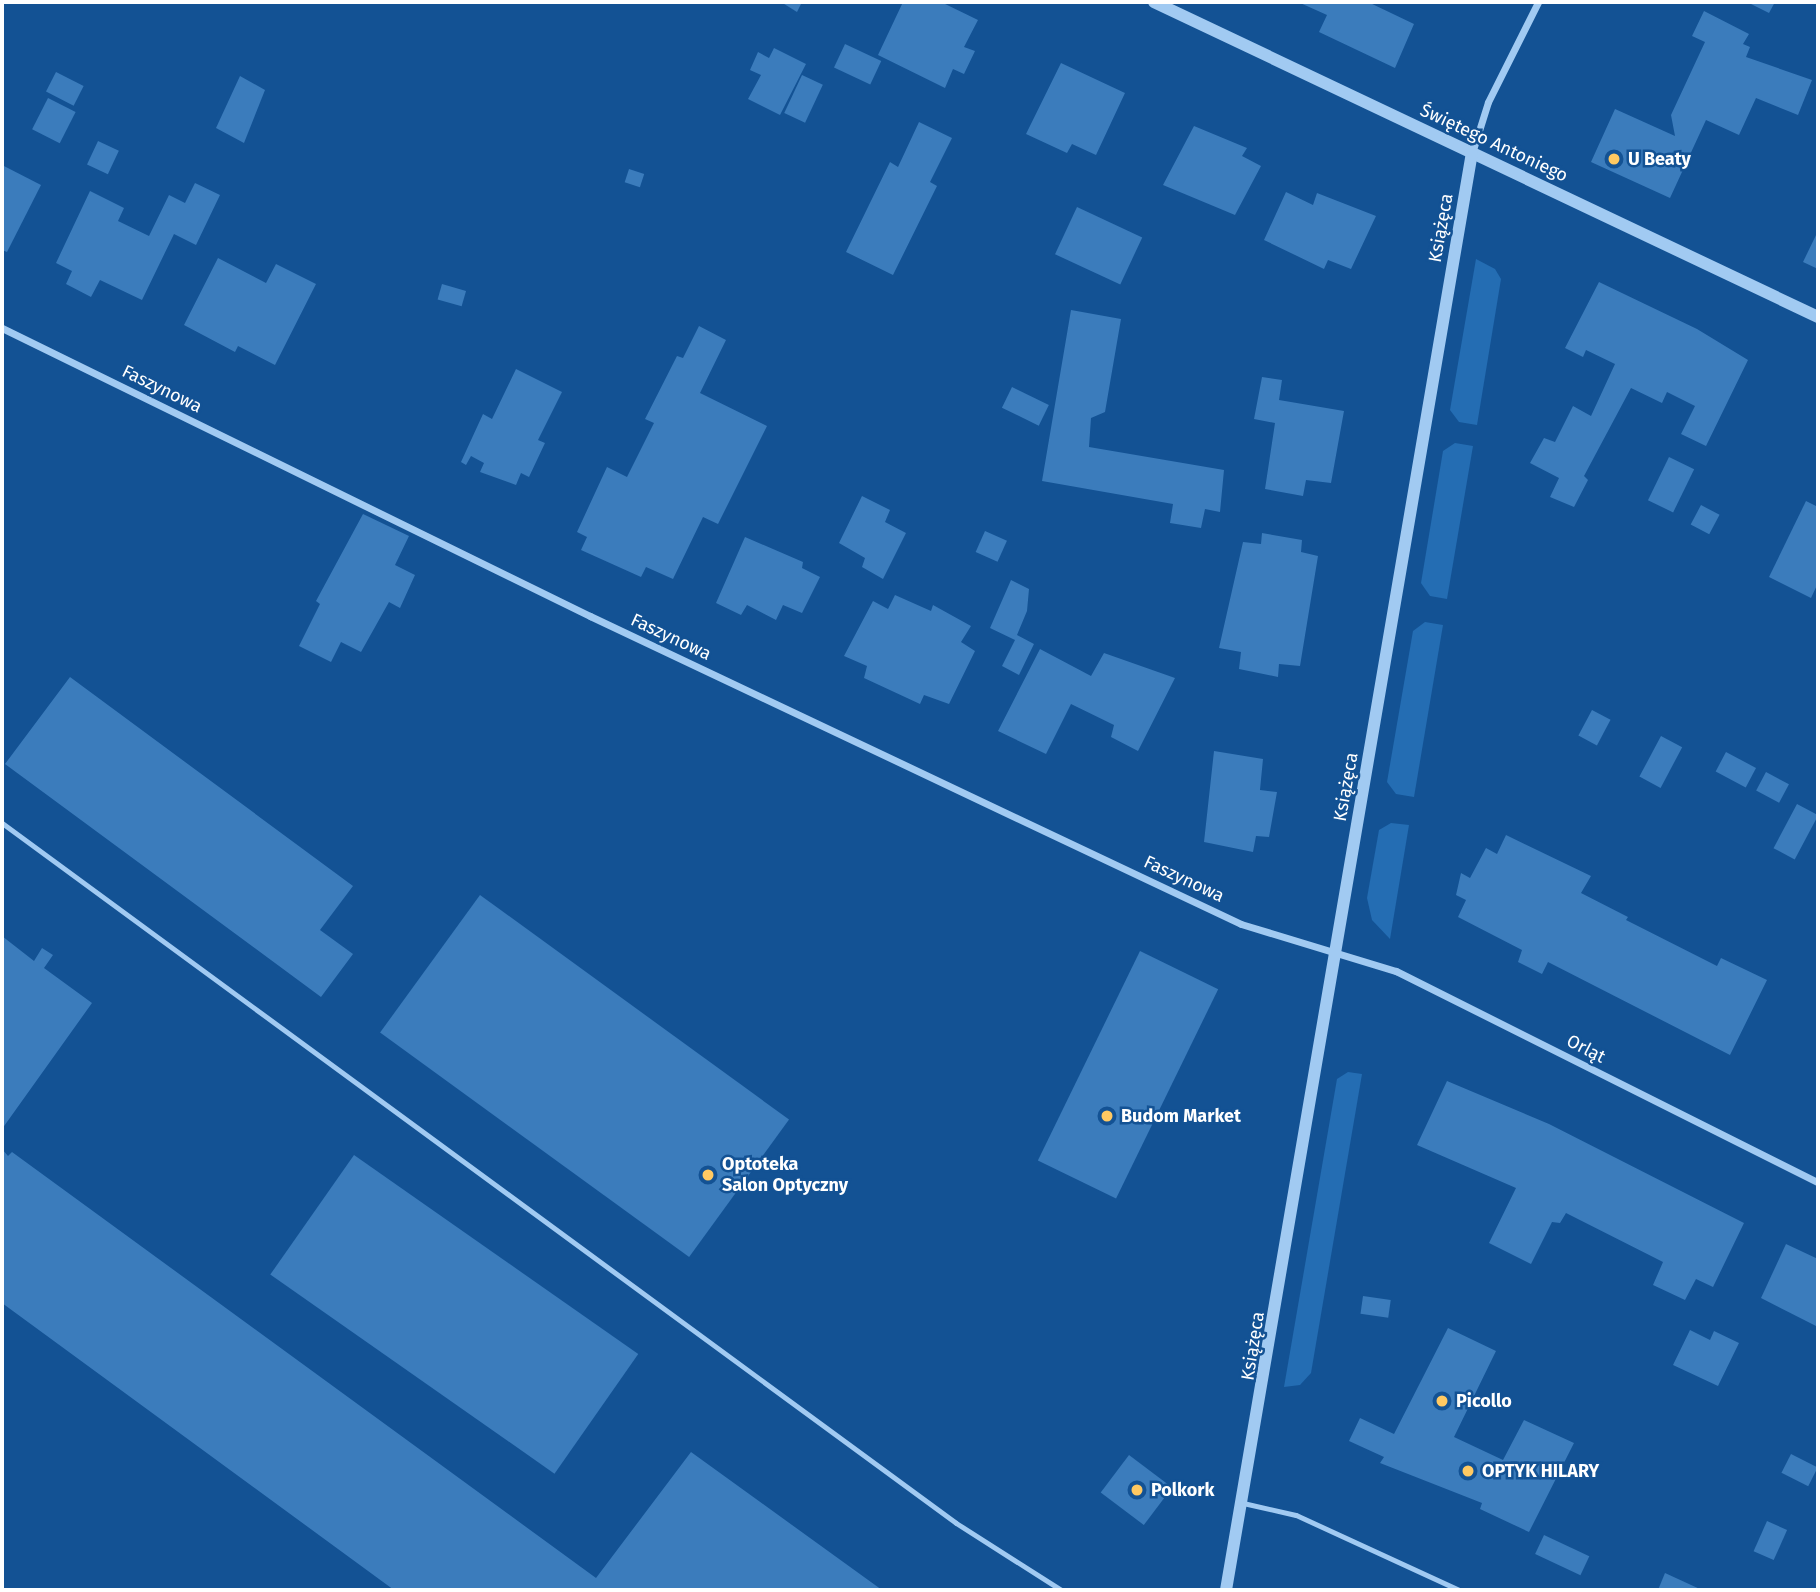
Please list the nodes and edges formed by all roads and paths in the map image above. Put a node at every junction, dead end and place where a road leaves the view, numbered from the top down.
1 (1154, 2) edge
2 (1538, 2) edge
3 (1472, 153) junction
4 (1818, 317) edge
5 (2, 328) edge
6 (2, 823) edge
7 (1336, 951) junction
8 (1818, 1182) edge
9 (1243, 1503) junction
10 (1061, 1590) edge
11 (1226, 1590) edge
12 (1459, 1590) edge

1 - 3 street, Świętego Antoniego
2 - 3 street, Książęca
3 - 4 street, Świętego Antoniego
3 - 7 street, Książęca
5 - 7 street, Faszynowa
6 - 10 lane
7 - 8 street, Orląt
7 - 9 street, Książęca
9 - 11 street, Książęca
9 - 12 lane

